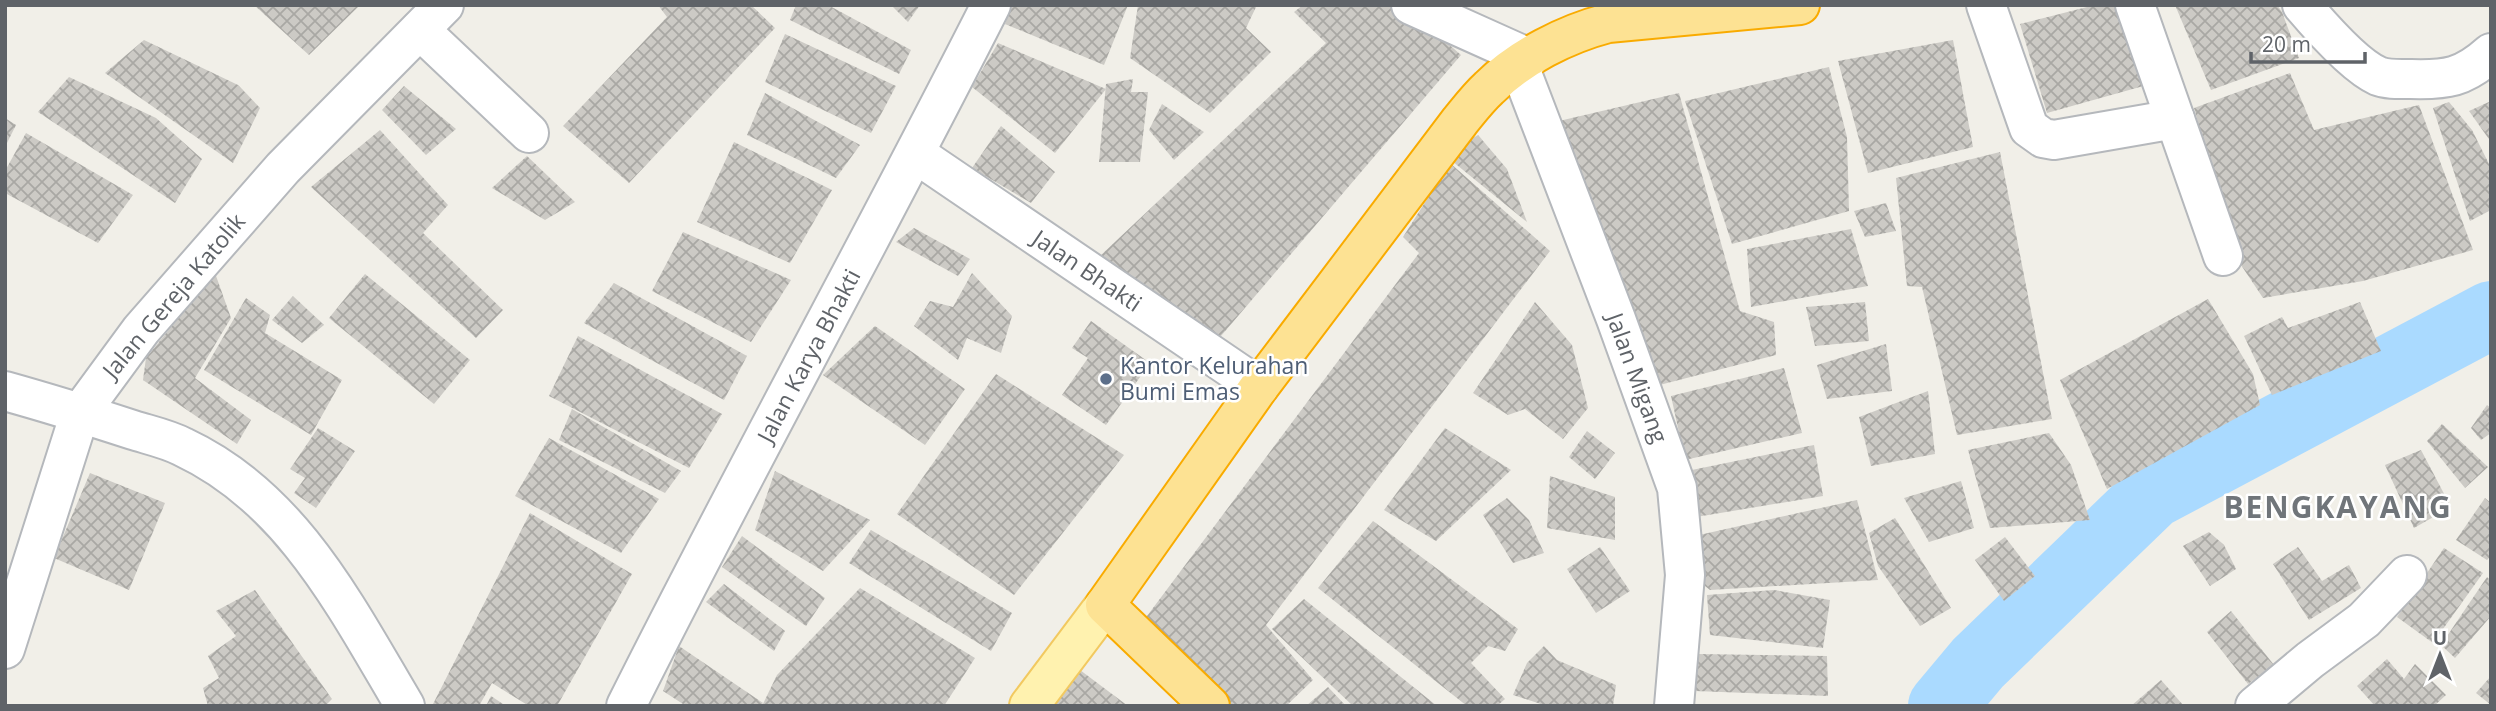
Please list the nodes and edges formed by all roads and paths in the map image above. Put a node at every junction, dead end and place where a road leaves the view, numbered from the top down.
1 (991, 5) edge
2 (1411, 5) edge
3 (1800, 5) edge
4 (1986, 5) edge
5 (2135, 5) edge
6 (2302, 5) edge
7 (1608, 14) edge
8 (432, 18) edge
9 (2491, 53) edge
10 (1523, 61) junction
11 (2175, 119) junction
12 (529, 133) dead end
13 (916, 154) junction
14 (2223, 256) dead end
15 (1259, 387) junction
16 (5, 391) edge
17 (80, 413) junction
18 (2407, 575) dead end
19 (1105, 605) junction
20 (8, 626) edge
21 (405, 706) edge
22 (626, 706) edge
23 (1029, 706) edge
24 (1210, 706) edge
25 (1674, 706) edge
26 (2255, 706) edge

1 - 13 street, Jalan Karya Bhakti
2 - 10 street
3 - 7 highway
4 - 11 street
5 - 11 street
6 - 9 street
7 - 10 highway
8 - 12 street
8 - 17 street, Jalan Gereja Katolik
10 - 15 highway
10 - 25 street, Jalan Migang
11 - 14 street
13 - 15 street, Jalan Bhakti
13 - 22 street, Jalan Karya Bhakti
15 - 19 highway
16 - 17 street
17 - 20 street, Jalan Gereja Katolik
17 - 21 street
18 - 26 street
19 - 23 main road
19 - 24 highway

